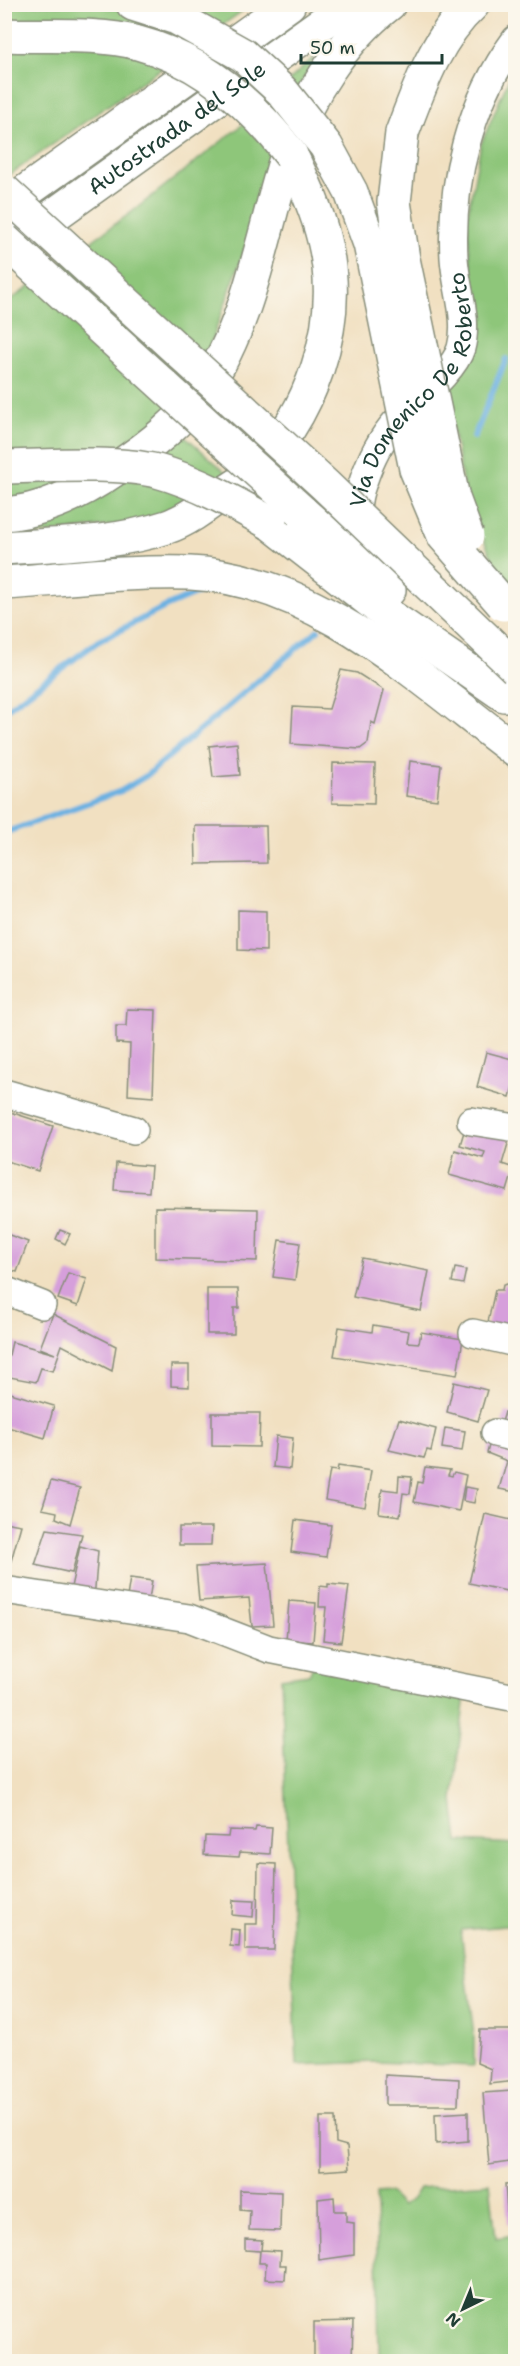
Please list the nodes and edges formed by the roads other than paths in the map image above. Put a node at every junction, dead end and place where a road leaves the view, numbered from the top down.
1 (133, 4) edge
2 (289, 4) edge
3 (349, 4) edge
4 (389, 4) edge
5 (473, 4) edge
6 (4, 35) edge
7 (516, 39) edge
8 (4, 191) edge
9 (4, 207) edge
10 (4, 240) edge
11 (4, 251) edge
12 (4, 467) edge
13 (4, 514) edge
14 (4, 548) edge
15 (4, 583) edge
16 (509, 611) edge
17 (513, 689) edge
18 (516, 751) edge
19 (4, 1093) edge
20 (471, 1121) dead end
21 (516, 1128) edge
22 (134, 1130) dead end
23 (4, 1290) edge
24 (42, 1305) dead end
25 (473, 1333) dead end
26 (516, 1344) edge
27 (4, 1590) edge
28 (516, 1698) edge

1 - 16 highway, bridge
2 - 9 highway, Autostrada del Sole
3 - 11 highway, Autostrada del Sole
4 - 13 highway
5 - 16 highway, bridge
6 - 14 highway, bridge
7 - 17 street, Via Domenico De Roberto
8 - 17 highway, bridge
10 - 17 highway, bridge
12 - 17 highway, bridge
15 - 18 highway
19 - 22 street
20 - 21 street
23 - 24 street
25 - 26 street
27 - 28 street

